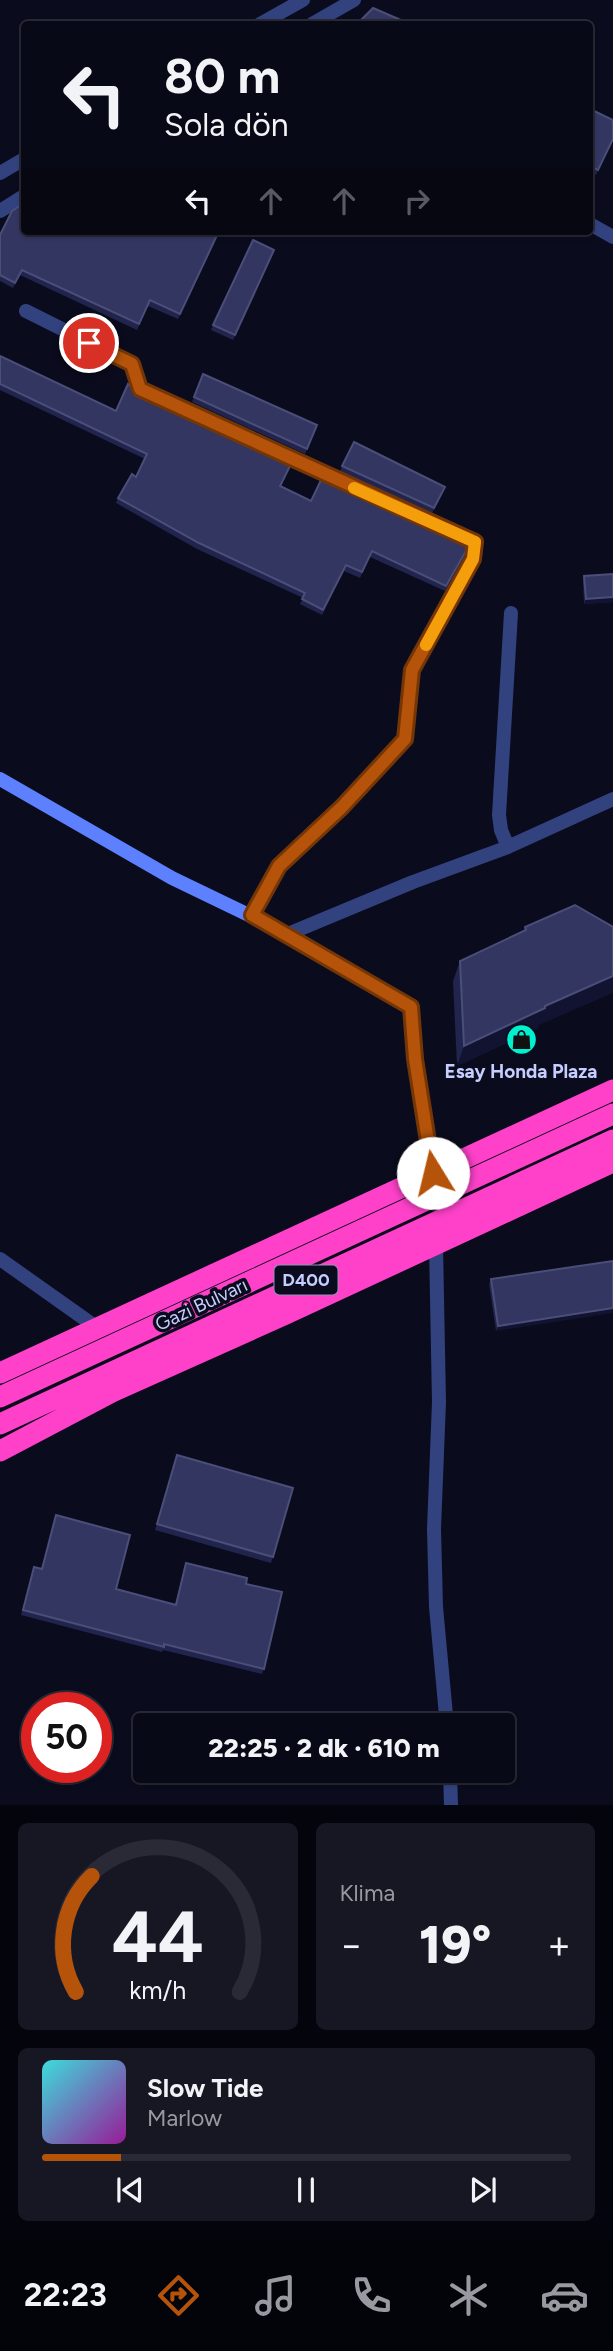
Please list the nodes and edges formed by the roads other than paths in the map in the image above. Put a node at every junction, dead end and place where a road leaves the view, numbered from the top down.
1 (303, 0) edge
2 (354, 0) edge
3 (265, 21) edge
4 (318, 21) edge
5 (21, 161) edge
6 (0, 173) edge
7 (21, 198) edge
8 (0, 211) edge
9 (593, 226) edge
10 (613, 237) edge
11 (26, 311) dead end
12 (511, 613) dead end
13 (0, 779) edge
14 (613, 799) edge
15 (508, 847) junction
16 (252, 915) junction
17 (288, 934) junction
18 (613, 1090) edge
19 (613, 1114) edge
20 (613, 1140) edge
21 (613, 1162) edge
22 (433, 1173) junction
23 (428, 1224) junction
24 (436, 1245) junction
25 (0, 1259) edge
26 (96, 1327) junction
27 (0, 1373) edge
28 (0, 1397) edge
29 (0, 1424) edge
30 (0, 1451) edge
31 (446, 1713) edge
32 (450, 1783) edge
33 (451, 1805) edge

1 - 3 street
2 - 4 street
5 - 6 street
7 - 8 street
9 - 10 street
11 - 16 street
12 - 15 street
13 - 16 main road
14 - 15 street
15 - 17 street
16 - 17 main road
17 - 22 main road
18 - 22 highway
19 - 28 highway, Gazi Bulvarı / D400
20 - 23 highway, Gazi Bulvarı / D400
21 - 24 highway
22 - 26 highway
23 - 24 street
23 - 29 highway, Gazi Bulvarı / D400
24 - 30 highway
24 - 31 street
25 - 26 street
26 - 27 highway
32 - 33 street

